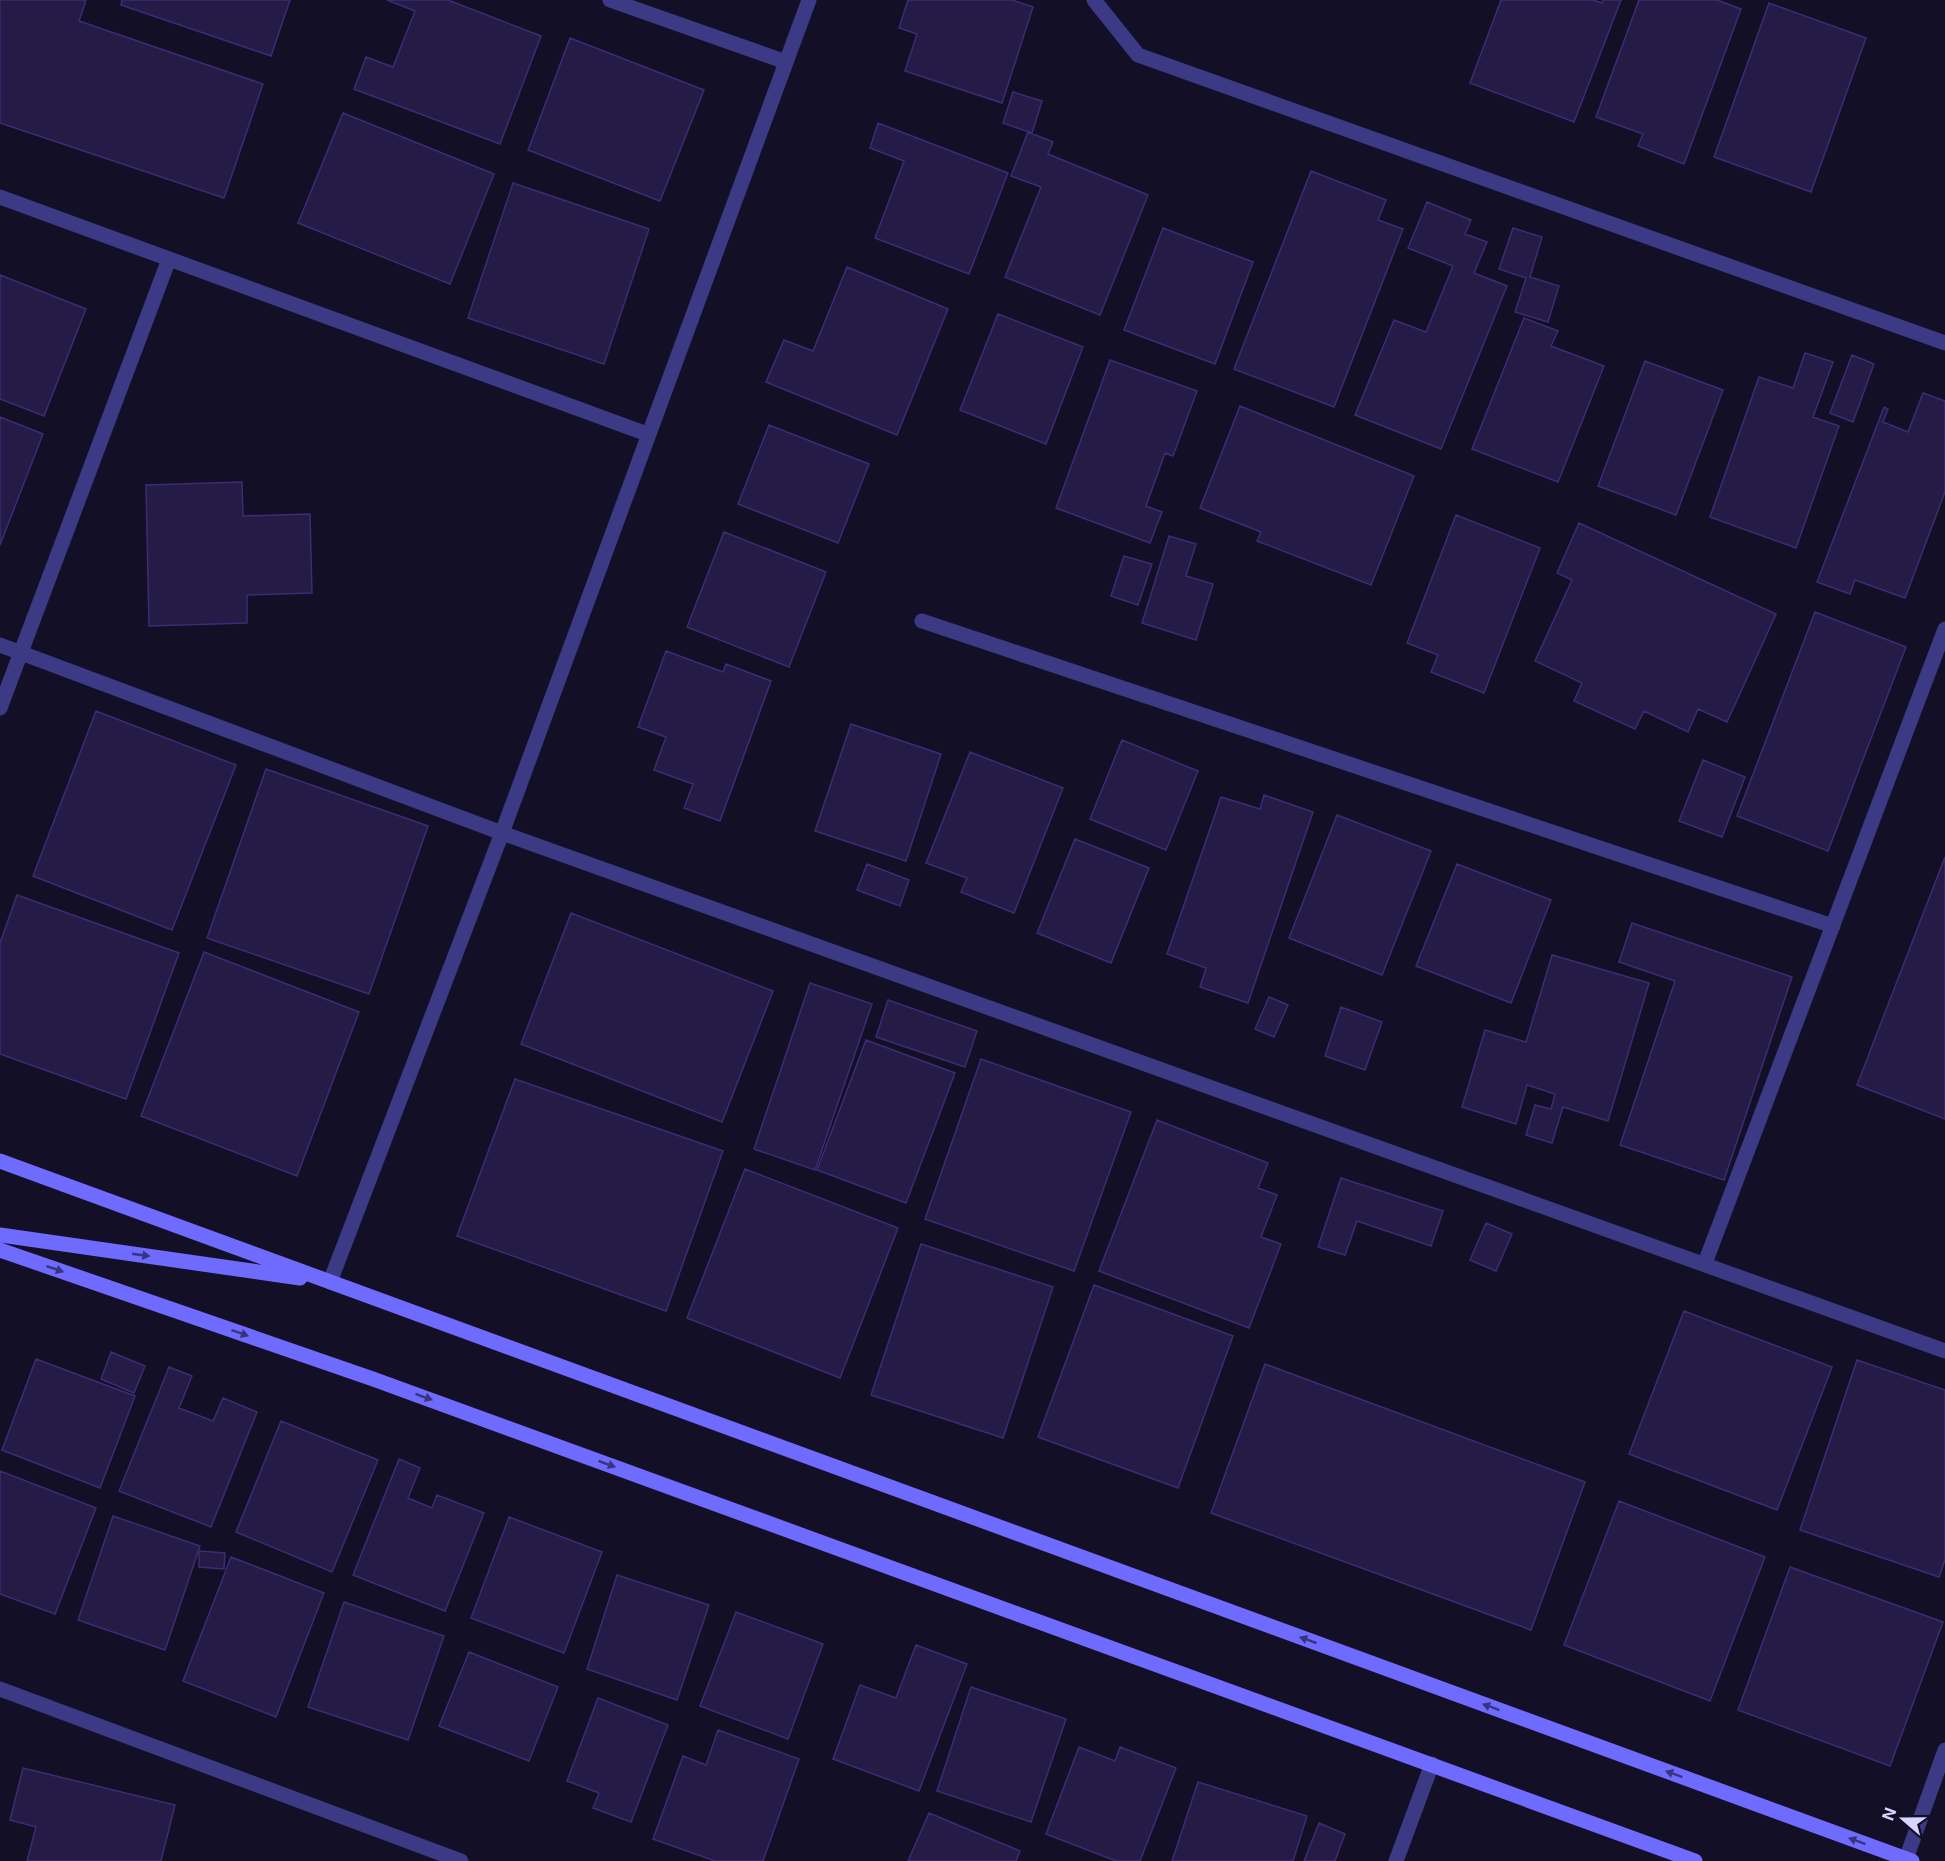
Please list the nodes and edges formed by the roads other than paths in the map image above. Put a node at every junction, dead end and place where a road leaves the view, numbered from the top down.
1 (610, 0) edge
2 (809, 0) edge
3 (1094, 0) edge
4 (786, 62) junction
5 (0, 197) edge
6 (170, 259) junction
7 (1945, 343) edge
8 (647, 434) junction
9 (922, 621) dead end
10 (1945, 629) edge
11 (0, 645) edge
12 (1941, 650) edge
13 (21, 652) junction
14 (0, 708) edge
15 (502, 833) junction
16 (1833, 926) junction
17 (0, 1161) edge
18 (0, 1235) edge
19 (0, 1250) edge
20 (1705, 1263) junction
21 (330, 1282) junction
22 (1945, 1351) edge
23 (0, 1689) edge
24 (1945, 1750) edge
25 (1432, 1764) junction
26 (1909, 1860) edge
27 (460, 1861) edge
28 (1396, 1861) edge
29 (1695, 1861) edge

1 - 4 street
2 - 4 street
3 - 7 street
4 - 8 street
5 - 6 street
6 - 8 street
6 - 13 street
8 - 15 street
9 - 16 street
10 - 12 street
11 - 13 street
12 - 16 street
13 - 14 street
13 - 15 street
15 - 20 street
15 - 21 street
16 - 20 street
17 - 21 street
18 -> 21 street
19 -> 25 street
20 - 22 street
26 -> 21 street
23 - 27 street
24 - 26 street
25 - 28 street
25 - 29 street

